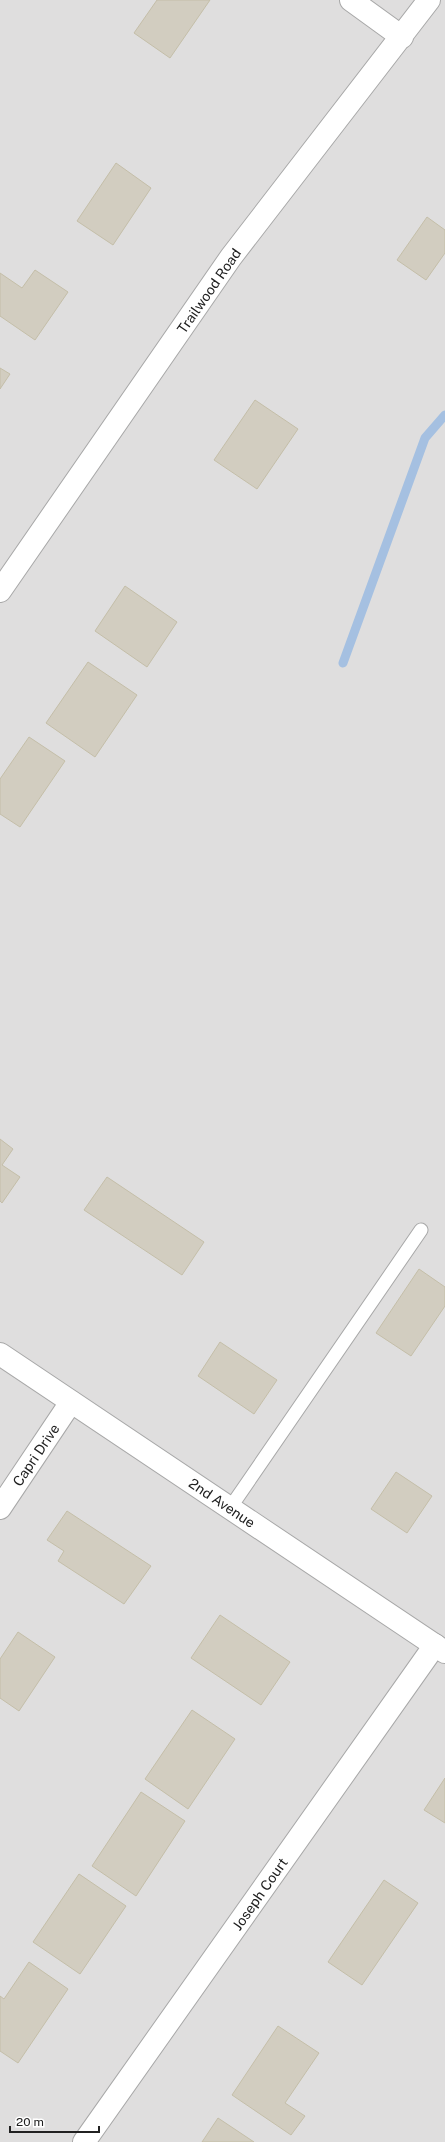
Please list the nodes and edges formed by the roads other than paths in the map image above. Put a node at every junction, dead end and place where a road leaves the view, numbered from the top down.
1 (351, 0) edge
2 (429, 0) edge
3 (402, 37) junction
4 (0, 591) edge
5 (421, 1230) dead end
6 (0, 1354) edge
7 (71, 1402) junction
8 (0, 1508) edge
9 (230, 1508) junction
10 (440, 1649) edge
11 (84, 2142) edge

1 - 3 street
2 - 3 street, Trailwood Road
3 - 4 street, Trailwood Road
5 - 9 lane
6 - 7 street, 2nd Avenue
7 - 8 street, Capri Drive
7 - 9 street, 2nd Avenue
9 - 10 street, 2nd Avenue
10 - 11 street, Joseph Court

